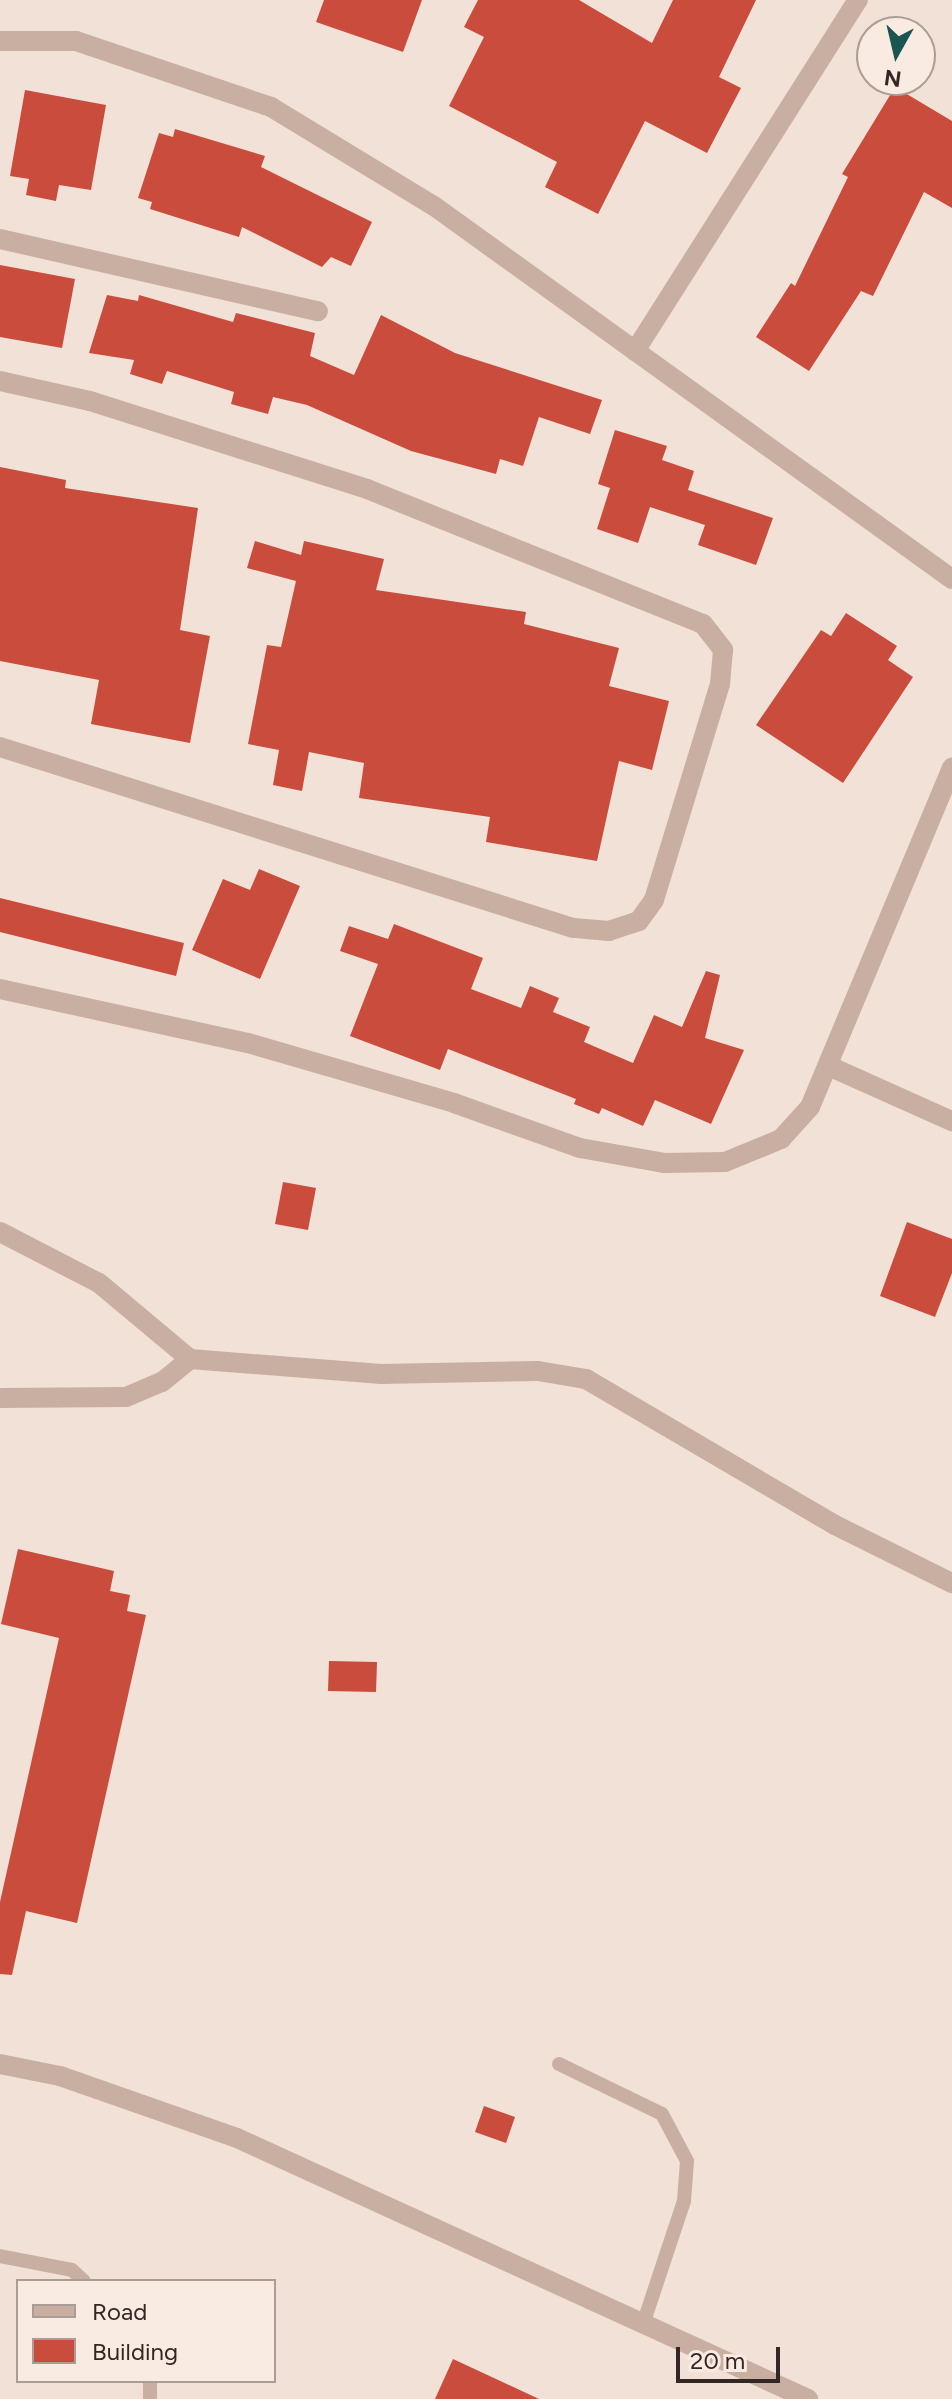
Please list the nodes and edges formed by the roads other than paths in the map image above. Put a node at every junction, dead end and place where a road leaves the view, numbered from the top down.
1 (858, 0) edge
2 (0, 41) edge
3 (0, 239) edge
4 (318, 311) dead end
5 (635, 351) junction
6 (0, 381) edge
7 (952, 579) edge
8 (0, 747) edge
9 (952, 767) edge
10 (0, 989) edge
11 (831, 1067) junction
12 (952, 1121) edge
13 (0, 1232) edge
14 (190, 1359) junction
15 (0, 1398) edge
16 (952, 1583) edge
17 (0, 2064) edge
18 (559, 2064) dead end
19 (0, 2256) edge
20 (82, 2279) edge
21 (643, 2324) junction
22 (808, 2399) edge

1 - 5 street
2 - 5 street
3 - 4 street
5 - 7 street
6 - 8 street
9 - 11 street
10 - 11 street
11 - 12 street
13 - 14 street
14 - 15 street
14 - 16 street
17 - 21 street
18 - 21 lane
19 - 20 lane
21 - 22 street

